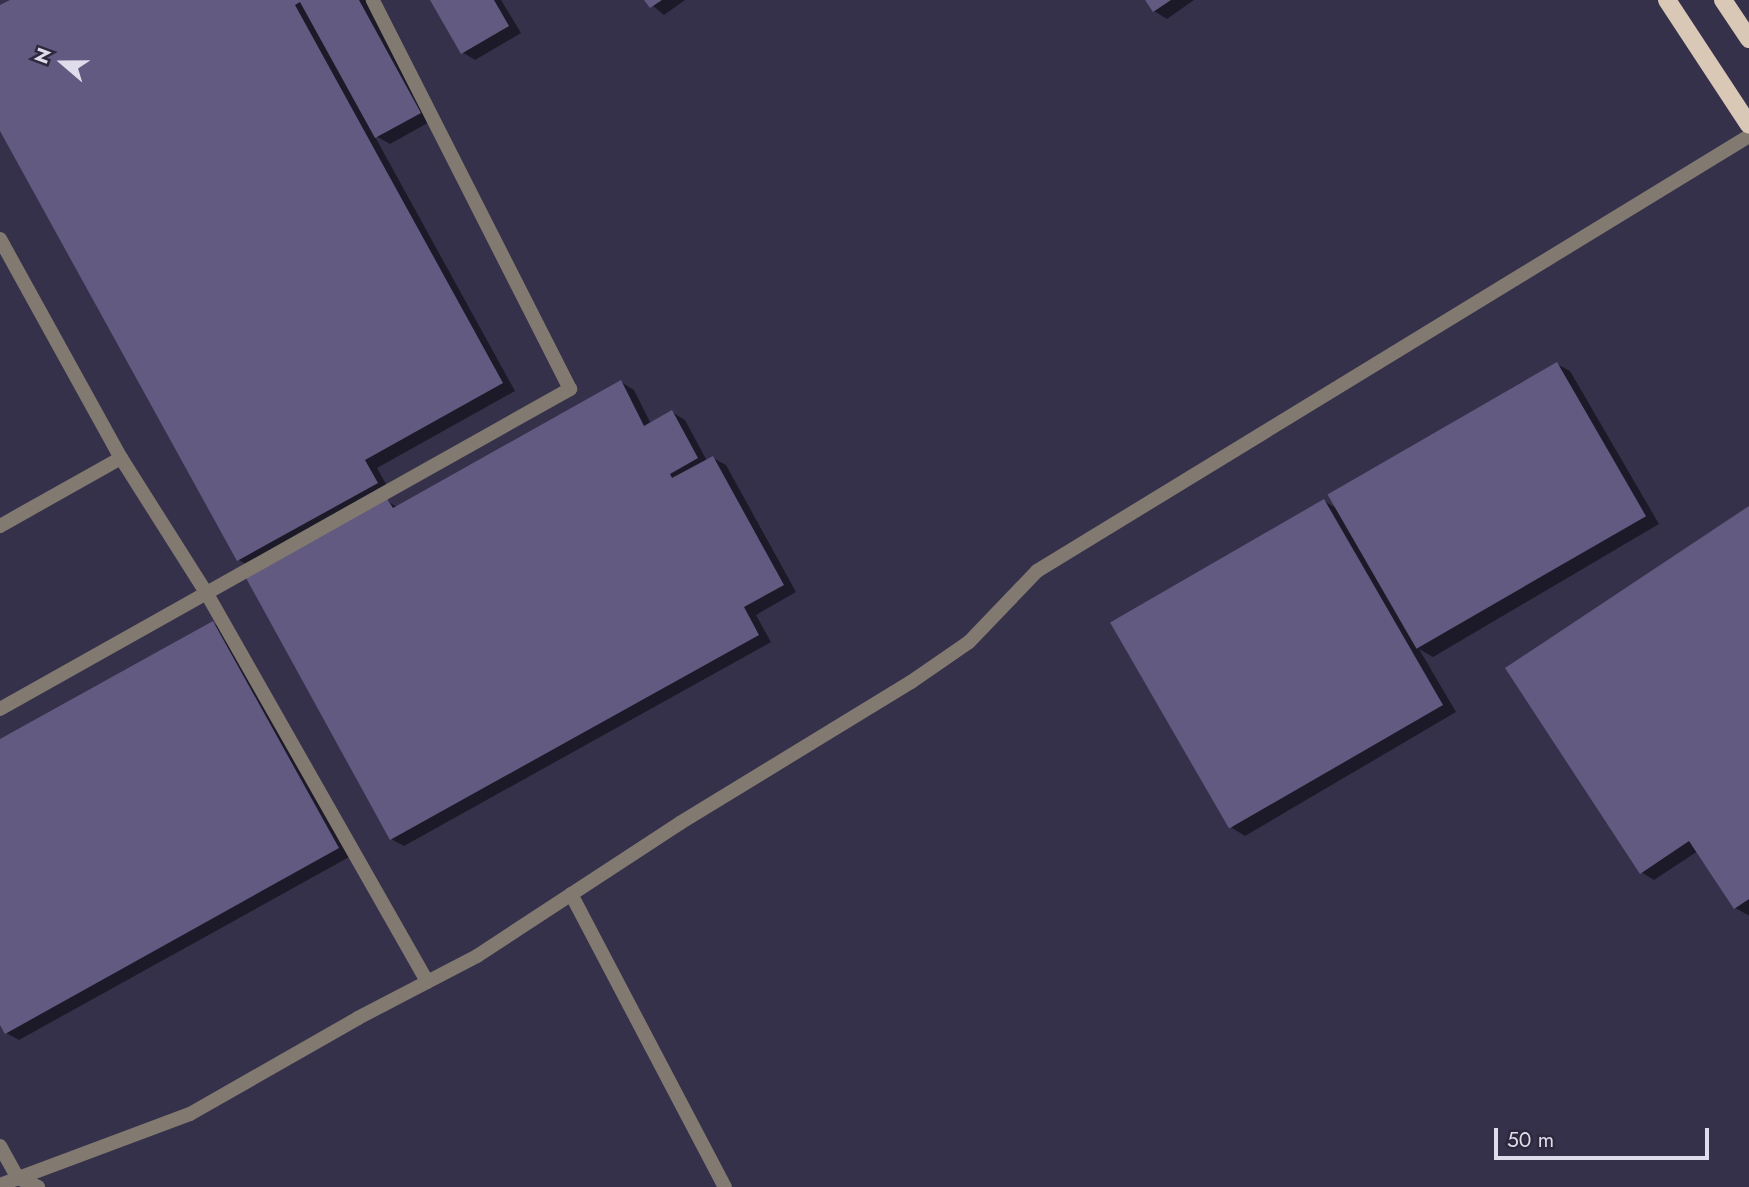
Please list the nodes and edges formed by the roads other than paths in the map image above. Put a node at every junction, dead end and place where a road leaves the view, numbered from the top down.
1 (373, 0) edge
2 (1667, 0) edge
3 (1723, 0) edge
4 (1749, 39) edge
5 (1749, 125) edge
6 (1749, 136) edge
7 (0, 239) edge
8 (121, 458) junction
9 (0, 526) edge
10 (207, 594) junction
11 (0, 709) edge
12 (571, 894) junction
13 (427, 982) junction
14 (0, 1146) edge
15 (18, 1178) junction
16 (0, 1185) edge
17 (38, 1187) edge
18 (725, 1187) edge

1 - 10 street
2 - 5 main road
3 - 4 main road
6 - 12 street
7 - 8 street
8 - 9 street
8 - 10 street
10 - 11 street
10 - 13 street
12 - 13 street
12 - 18 street
13 - 15 street
14 - 15 street
15 - 16 street
15 - 17 street

